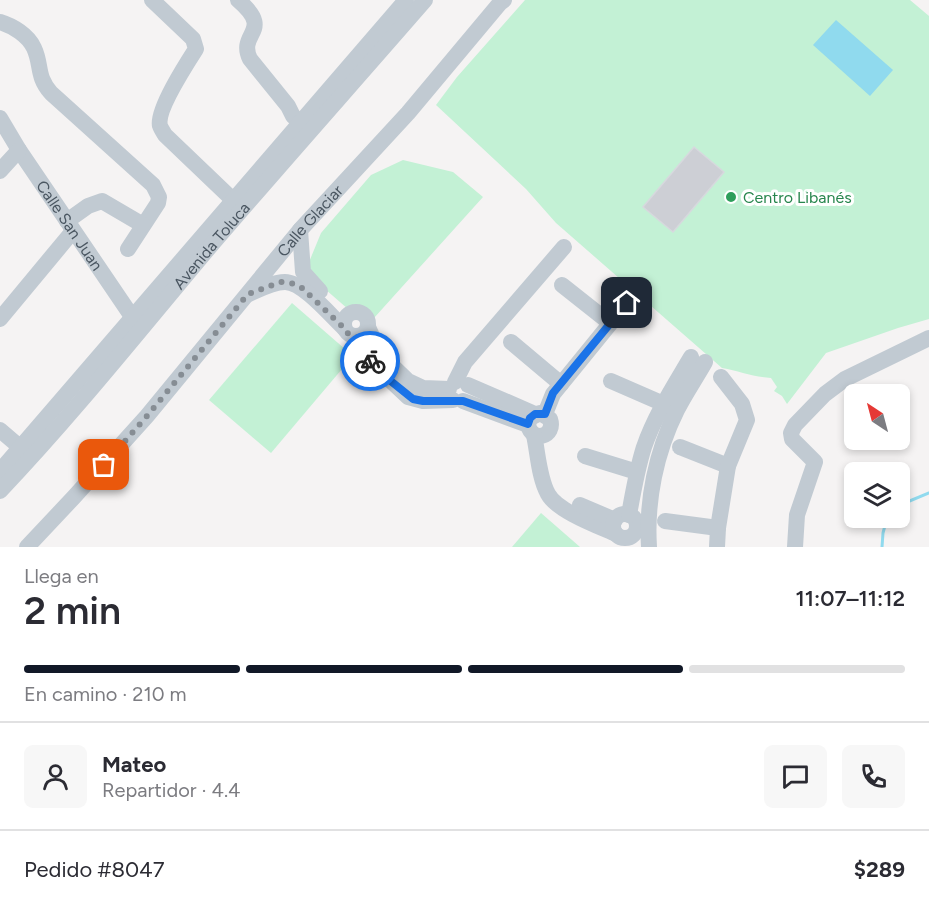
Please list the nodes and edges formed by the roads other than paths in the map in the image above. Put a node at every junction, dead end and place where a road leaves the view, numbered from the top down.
1 (152, 0) edge
2 (238, 0) edge
3 (406, 0) edge
4 (424, 0) edge
5 (502, 1) edge
6 (0, 22) edge
7 (0, 118) edge
8 (309, 123) junction
9 (19, 150) junction
10 (0, 171) edge
11 (233, 200) junction
12 (143, 225) junction
13 (70, 226) junction
14 (300, 230) junction
15 (564, 247) dead end
16 (128, 249) dead end
17 (562, 285) dead end
18 (248, 294) junction
19 (627, 303) dead end
20 (0, 319) edge
21 (610, 323) junction
22 (137, 325) junction
23 (354, 327) junction
24 (929, 338) edge
25 (512, 342) dead end
26 (698, 359) dead end
27 (721, 377) dead end
28 (611, 381) dead end
29 (561, 384) junction
30 (457, 391) junction
31 (670, 407) junction
32 (538, 425) junction
33 (0, 430) edge
34 (680, 447) dead end
35 (21, 448) junction
36 (585, 456) dead end
37 (728, 466) junction
38 (0, 471) edge
39 (637, 472) junction
40 (0, 491) edge
41 (665, 521) dead end
42 (718, 528) junction
43 (625, 534) edge
44 (27, 547) edge
45 (649, 547) edge
46 (717, 547) edge
47 (795, 547) edge

1 - 11 street
2 - 8 street
3 - 8 street, Avenida Toluca
4 - 8 street, Avenida Toluca
5 - 14 street, Calle Glaciar
6 - 12 street
7 - 9 street, Calle San Juan
8 - 11 street, Avenida Toluca
8 - 22 street, Avenida Toluca
9 - 10 street
9 - 13 street, Calle San Juan
11 - 22 street, Avenida Toluca
12 - 13 street
12 - 16 street
13 - 20 street
13 - 22 street, Calle San Juan
14 - 18 street, Calle Glaciar
14 - 23 street
15 - 30 street
17 - 21 street
18 - 23 street
18 - 44 street, Calle Glaciar
19 - 21 street
21 - 29 street
22 - 35 street, Avenida Toluca
22 - 40 street, Avenida Toluca
23 - 30 street
24 - 47 street
25 - 29 street
26 - 31 street
27 - 37 street
28 - 31 street
29 - 32 street
30 - 32 street
31 - 39 street
31 - 45 street
32 - 43 street
33 - 35 street
34 - 37 street
35 - 38 street, Avenida Toluca
36 - 39 street
37 - 42 street
39 - 43 street
41 - 42 street
42 - 46 street

